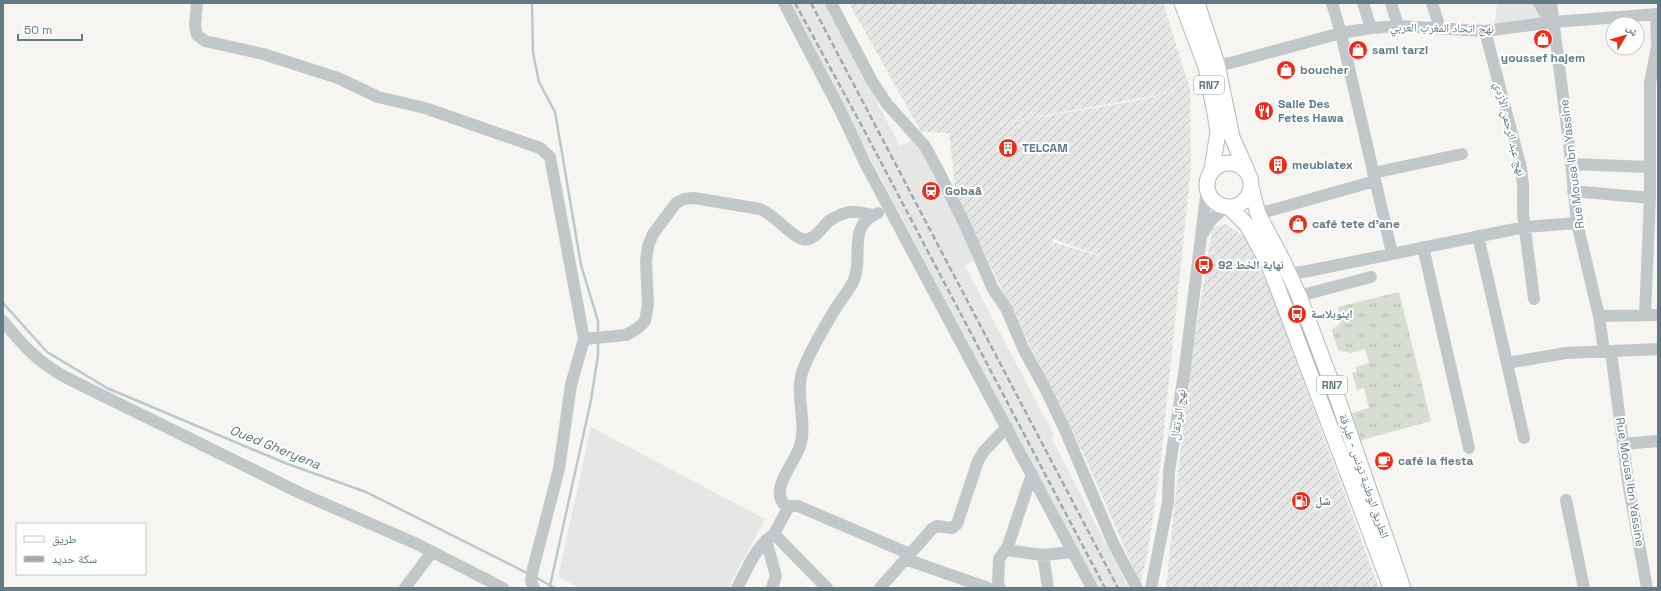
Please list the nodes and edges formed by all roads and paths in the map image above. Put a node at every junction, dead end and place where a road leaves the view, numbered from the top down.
1 (197, 3) edge
2 (784, 3) edge
3 (831, 3) edge
4 (1182, 3) edge
5 (1197, 3) edge
6 (1332, 3) edge
7 (1363, 3) edge
8 (1392, 3) edge
9 (1432, 3) edge
10 (1539, 3) edge
11 (1551, 3) edge
12 (1657, 14) edge
13 (1552, 22) junction
14 (1398, 26) junction
15 (1371, 28) junction
16 (1440, 28) junction
17 (1485, 31) junction
18 (1341, 33) junction
19 (1211, 65) junction
20 (1654, 136) edge
21 (1462, 154) dead end
22 (1571, 164) junction
23 (1650, 167) junction
24 (1212, 169) junction
25 (1247, 171) junction
26 (1374, 177) junction
27 (1251, 187) junction
28 (1207, 188) junction
29 (1573, 191) junction
30 (1650, 198) junction
31 (1228, 207) junction
32 (891, 210) junction
33 (1258, 214) junction
34 (873, 215) junction
35 (1577, 223) junction
36 (1525, 227) junction
37 (1478, 236) junction
38 (1654, 236) edge
39 (1200, 241) junction
40 (1423, 247) junction
41 (1392, 253) junction
42 (1288, 273) junction
43 (1371, 277) dead end
44 (1299, 296) junction
45 (1534, 299) dead end
46 (1645, 315) junction
47 (1658, 315) edge
48 (1599, 316) junction
49 (3, 321) edge
50 (594, 339) junction
51 (1658, 349) edge
52 (1608, 351) junction
53 (1507, 363) junction
54 (1007, 427) junction
55 (1524, 438) dead end
56 (1658, 441) edge
57 (1623, 444) junction
58 (1469, 448) dead end
59 (1032, 474) junction
60 (1566, 500) dead end
61 (788, 508) junction
62 (770, 537) junction
63 (1006, 550) junction
64 (1073, 552) junction
65 (1043, 555) junction
66 (429, 556) dead end
67 (908, 557) junction
68 (533, 579) edge
69 (1153, 583) edge
70 (995, 587) edge
71 (405, 588) edge
72 (503, 588) edge
73 (737, 588) edge
74 (772, 588) edge
75 (827, 588) edge
76 (880, 588) edge
77 (1048, 588) edge
78 (1092, 588) edge
79 (1137, 588) edge
80 (1391, 588) edge
81 (1403, 588) edge
82 (1584, 588) edge
83 (1647, 588) edge

1 - 50 street
2 - 32 street
3 - 79 street
4 - 19 main road, RN7
5 - 19 main road, RN7
6 - 18 street
7 - 15 street
8 - 14 street
9 - 16 street
10 - 13 street
11 - 13 street, Rue Mousa Ibn Yassine
12 - 13 street, نهج اتحاد المغرب العربي
12 - 20 street
13 - 17 street, نهج اتحاد المغرب العربي
13 - 22 street, Rue Mousa Ibn Yassine
14 - 15 street, نهج اتحاد المغرب العربي
14 - 16 street, نهج اتحاد المغرب العربي
15 - 18 street, نهج اتحاد المغرب العربي
16 - 17 street, نهج اتحاد المغرب العربي
17 - 36 street, نهج عبد الرحمن الأزدي
18 - 19 street, نهج اتحاد المغرب العربي
18 - 26 street
19 - 24 main road, RN7
19 - 25 main road, RN7
20 - 23 street
21 - 26 street
22 - 23 street
22 - 29 street, Rue Mousa Ibn Yassine
23 - 30 street
24 - 25 main road
24 - 28 main road, RN7
25 - 27 main road, RN7
26 - 33 street
26 - 41 street
27 - 31 main road
27 - 33 main road, الطريق الوطنية تونس - طبرقة / RN7
28 - 31 main road, RN7
28 - 39 street, نهج البرتقال
29 - 30 street
29 - 35 street, Rue Mousa Ibn Yassine
30 - 38 street
31 - 39 street, نهج البرتقال
31 - 80 main road, الطريق الوطنية تونس - طبرقة / RN7
32 - 34 street
32 - 54 street
33 - 42 main road, الطريق الوطنية تونس - طبرقة / RN7
34 - 50 street
34 - 61 street
35 - 36 street
35 - 48 street, Rue Mousa Ibn Yassine
36 - 37 street
36 - 45 street, نهج عبد الرحمن الأزدي
37 - 40 street
37 - 53 street
38 - 46 street
39 - 69 street, نهج البرتقال
40 - 41 street
40 - 58 street
41 - 42 street
42 - 44 main road, الطريق الوطنية تونس - طبرقة / RN7
43 - 44 street
44 - 81 main road, الطريق الوطنية تونس - طبرقة / RN7
46 - 47 street
46 - 48 street
48 - 52 street, Rue Mousa Ibn Yassine
49 - 72 street
50 - 68 street
51 - 52 street
52 - 53 street
52 - 57 street, Rue Mousa Ibn Yassine
53 - 55 street
54 - 59 street
54 - 67 street
56 - 57 street
57 - 83 street, Rue Mousa Ibn Yassine
59 - 63 street
59 - 64 street
60 - 82 street
61 - 62 street
61 - 67 street
62 - 73 street
62 - 74 street
62 - 75 street
63 - 65 street
63 - 70 street
64 - 65 street
64 - 78 street
65 - 77 street
66 - 71 street
67 - 70 street
67 - 76 street

